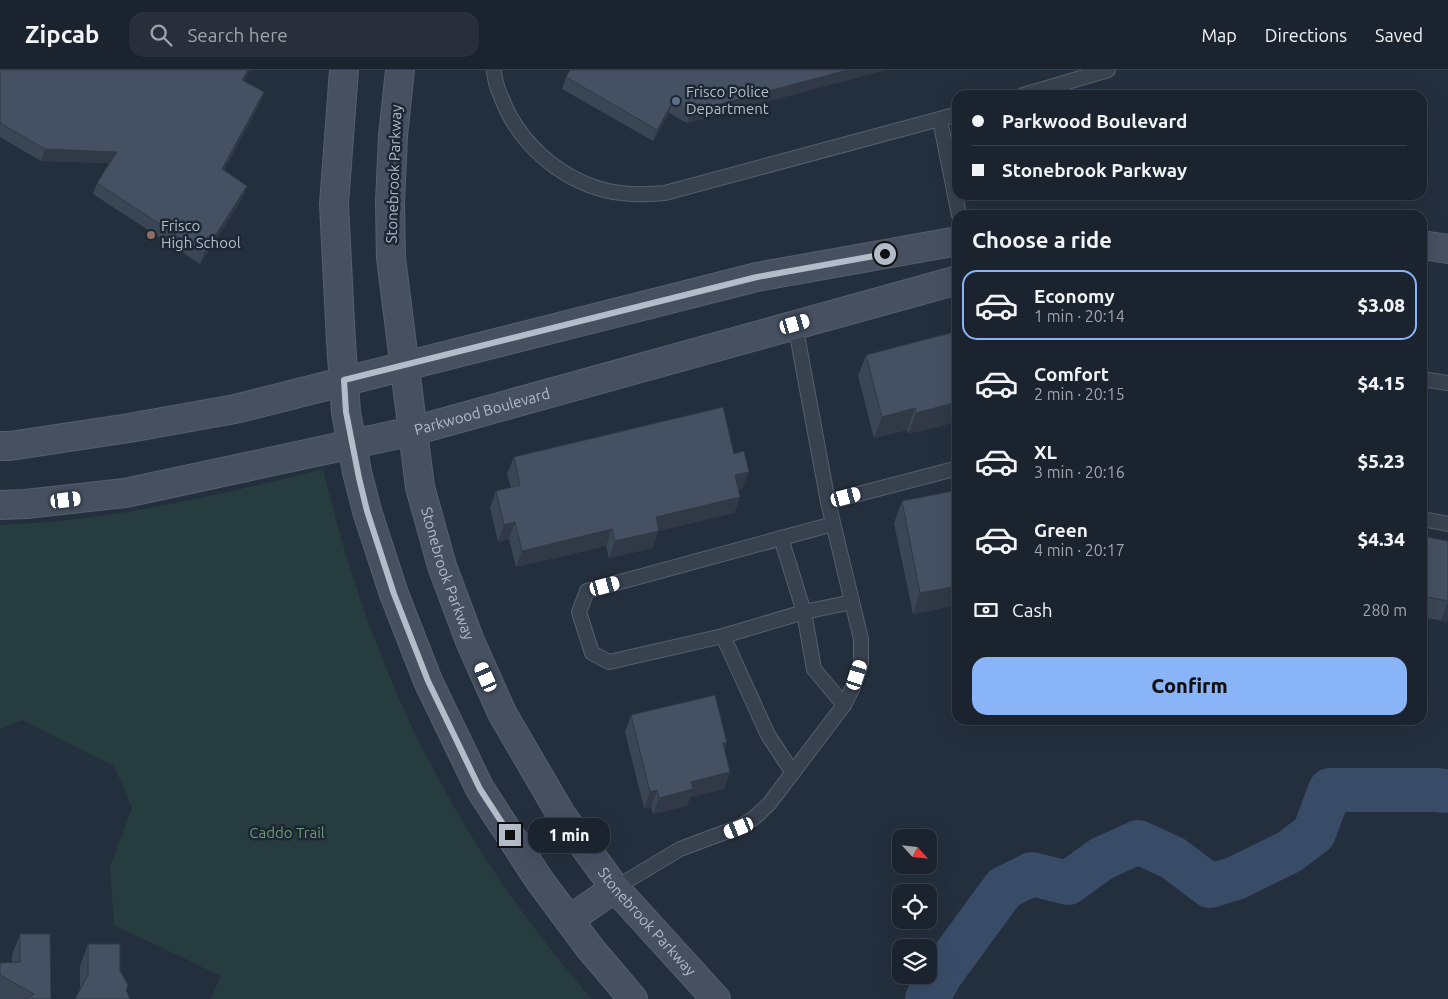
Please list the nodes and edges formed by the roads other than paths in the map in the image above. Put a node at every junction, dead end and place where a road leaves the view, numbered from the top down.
1 (344, 70) edge
2 (400, 70) edge
3 (494, 70) edge
4 (1108, 70) edge
5 (1040, 90) edge
6 (952, 116) edge
7 (940, 120) junction
8 (952, 180) edge
9 (952, 242) edge
10 (1427, 246) edge
11 (1448, 249) edge
12 (952, 282) edge
13 (795, 324) junction
14 (404, 366) junction
15 (344, 380) junction
16 (1427, 380) edge
17 (1448, 383) edge
18 (413, 431) junction
19 (352, 444) junction
20 (0, 446) edge
21 (952, 470) edge
22 (828, 502) junction
23 (0, 505) edge
24 (1427, 520) edge
25 (833, 524) junction
26 (1448, 524) edge
27 (781, 538) junction
28 (852, 602) junction
29 (804, 612) junction
30 (723, 636) junction
31 (844, 705) junction
32 (793, 772) junction
33 (615, 888) junction
34 (569, 920) junction
35 (632, 999) edge
36 (716, 999) edge

1 - 15 main road
2 - 14 main road, Stonebrook Parkway
3 - 7 lane
4 - 5 lane
6 - 7 lane
7 - 8 lane
9 - 14 main road
10 - 11 main road
12 - 13 main road, Parkwood Boulevard
13 - 18 main road, Parkwood Boulevard
13 - 22 lane
14 - 15 main road
14 - 18 main road, Stonebrook Parkway
15 - 19 main road
15 - 20 main road
16 - 17 lane
18 - 19 main road, Parkwood Boulevard
18 - 33 main road, Stonebrook Parkway
19 - 23 main road, Parkwood Boulevard
19 - 34 main road
21 - 22 lane
22 - 25 lane
24 - 26 lane
25 - 27 lane
25 - 28 lane
27 - 29 lane
27 - 30 lane
28 - 29 lane
28 - 31 lane
29 - 30 lane
29 - 31 lane
30 - 32 lane
31 - 32 lane
32 - 33 lane
33 - 34 main road
33 - 36 main road, Stonebrook Parkway
34 - 35 main road

